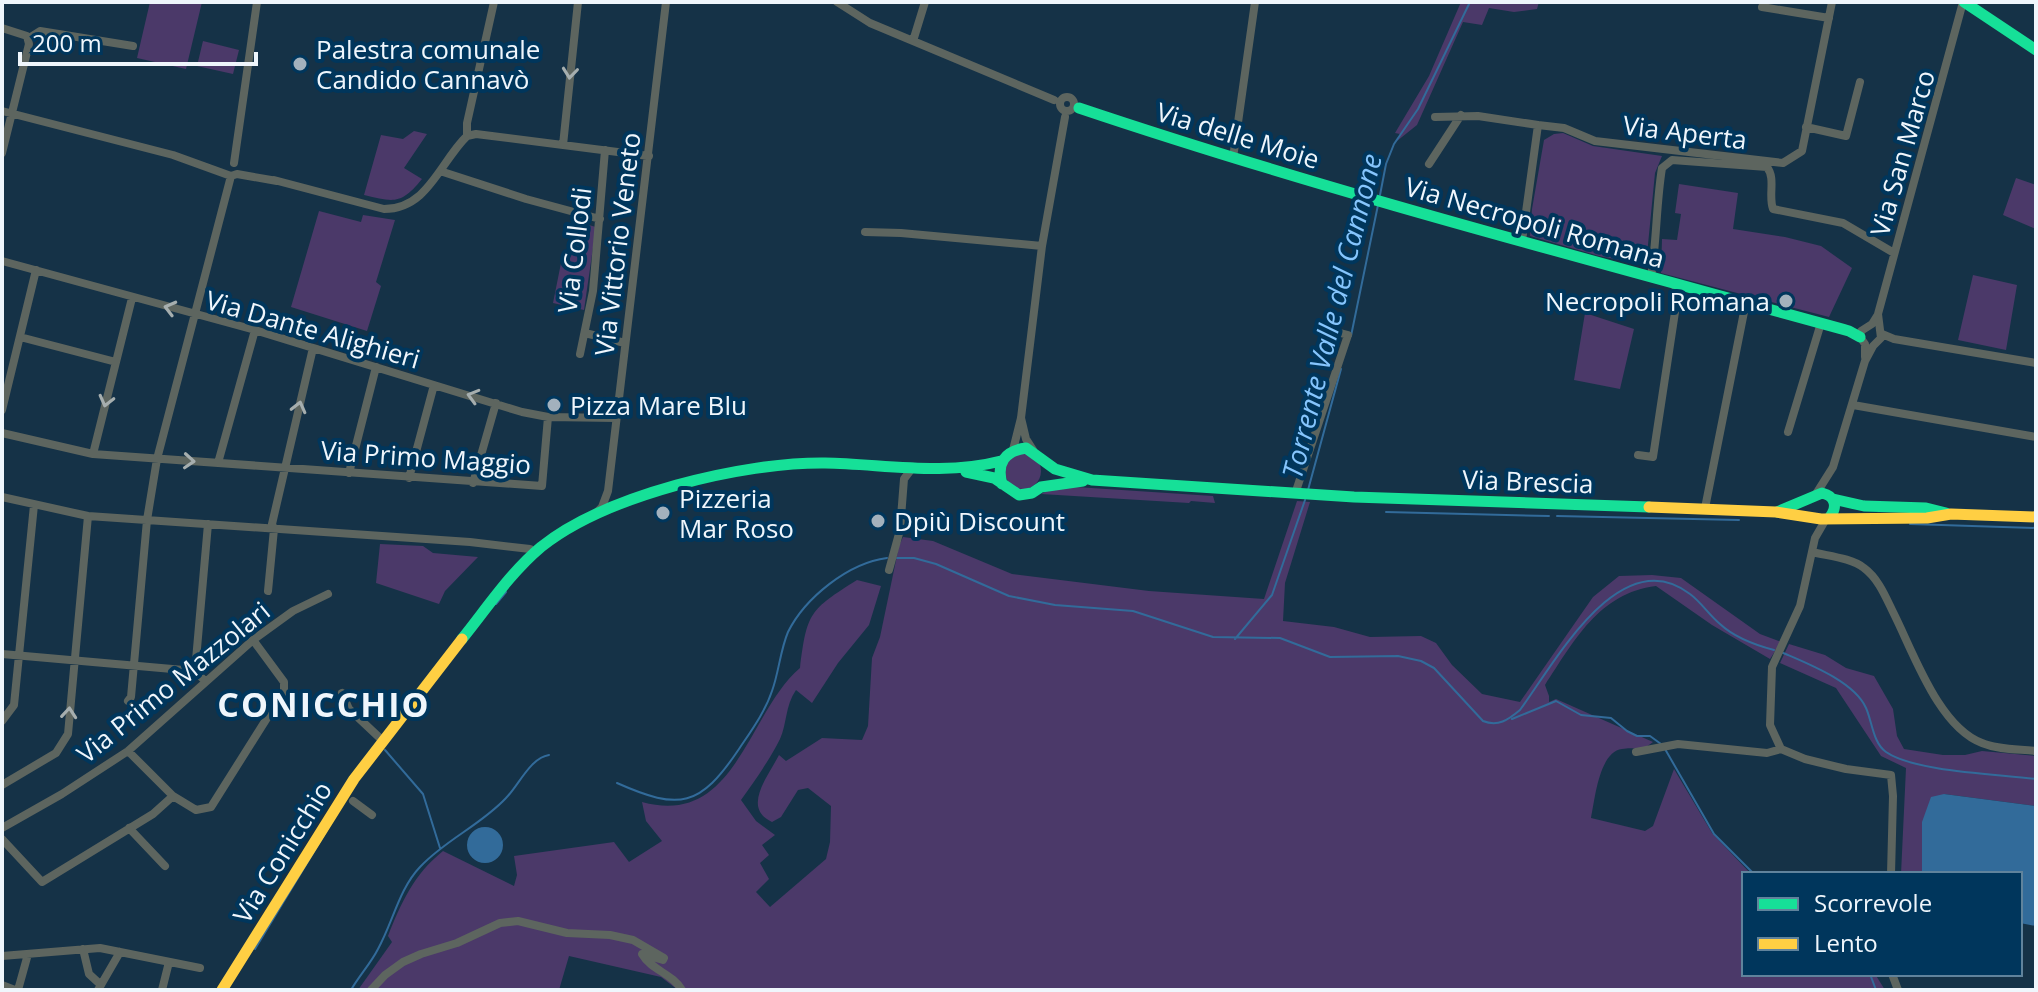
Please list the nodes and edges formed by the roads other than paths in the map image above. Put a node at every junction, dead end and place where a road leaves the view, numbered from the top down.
1 (257, 2) edge
2 (494, 2) edge
3 (578, 2) edge
4 (666, 2) edge
5 (837, 2) edge
6 (925, 2) edge
7 (1255, 2) edge
8 (1832, 2) edge
9 (1964, 2) edge
10 (1762, 7) dead end
11 (1829, 18) junction
12 (2, 28) edge
13 (29, 41) junction
14 (913, 41) junction
15 (133, 46) dead end
16 (2036, 50) edge
17 (1860, 82) dead end
18 (1066, 107) junction
19 (7, 112) edge
20 (1461, 115) junction
21 (1435, 117) dead end
22 (1538, 125) junction
23 (1806, 127) junction
24 (467, 136) junction
25 (563, 145) junction
26 (605, 150) junction
27 (2, 153) edge
28 (649, 156) junction
29 (1233, 158) junction
30 (1429, 164) dead end
31 (232, 170) junction
32 (440, 171) junction
33 (1379, 201) joint
34 (600, 219) junction
35 (865, 232) dead end
36 (1522, 241) junction
37 (1042, 246) junction
38 (1894, 253) junction
39 (2, 261) edge
40 (36, 270) junction
41 (1651, 277) junction
42 (1681, 285) junction
43 (132, 298) junction
44 (1746, 302) junction
45 (193, 314) junction
46 (1821, 323) junction
47 (255, 330) junction
48 (1329, 330) dead end
49 (585, 333) junction
50 (1872, 335) junction
51 (20, 337) junction
52 (625, 343) junction
53 (313, 348) junction
54 (580, 354) dead end
55 (116, 362) junction
56 (2036, 363) edge
57 (376, 367) junction
58 (434, 385) junction
59 (496, 403) junction
60 (1853, 405) junction
61 (2, 410) edge
62 (548, 417) junction
63 (616, 418) junction
64 (1021, 418) junction
65 (1788, 432) dead end
66 (2, 433) edge
67 (2036, 437) edge
68 (1013, 450) junction
69 (1033, 450) junction
70 (93, 454) junction
71 (1638, 455) dead end
72 (157, 459) junction
73 (1001, 461) junction
74 (1044, 462) junction
75 (218, 463) junction
76 (895, 466) junction
77 (284, 467) junction
78 (913, 467) junction
79 (952, 470) junction
80 (349, 473) junction
81 (409, 478) junction
82 (904, 479) junction
83 (1092, 480) junction
84 (1825, 481) junction
85 (473, 483) junction
86 (1002, 484) junction
87 (1041, 487) junction
88 (608, 491) junction
89 (1303, 494) junction
90 (1814, 496) junction
91 (2, 497) edge
92 (1832, 498) junction
93 (34, 505) junction
94 (615, 508) junction
95 (1705, 508) junction
96 (1776, 512) junction
97 (1951, 514) junction
98 (88, 516) junction
99 (593, 517) junction
100 (2036, 517) edge
101 (147, 520) junction
102 (1821, 520) junction
103 (208, 524) junction
104 (274, 529) junction
105 (533, 552) junction
106 (1812, 552) junction
107 (889, 570) dead end
108 (268, 591) dead end
109 (328, 594) dead end
110 (253, 640) junction
111 (2, 654) edge
112 (18, 655) junction
113 (74, 660) junction
114 (133, 665) junction
115 (195, 671) junction
116 (205, 681) junction
117 (342, 693) dead end
118 (128, 701) dead end
119 (2, 721) edge
120 (382, 740) junction
121 (1781, 749) junction
122 (128, 751) junction
123 (2036, 751) edge
124 (1636, 752) dead end
125 (2, 785) edge
126 (173, 796) junction
127 (351, 797) junction
128 (372, 815) dead end
129 (2, 828) edge
130 (129, 828) junction
131 (2, 839) edge
132 (165, 866) dead end
133 (1891, 872) edge
134 (83, 949) junction
135 (120, 952) junction
136 (28, 954) junction
137 (2, 956) edge
138 (169, 962) junction
139 (200, 968) dead end
140 (2, 985) edge
141 (99, 987) edge
142 (17, 990) edge
143 (162, 990) edge
144 (222, 990) edge
145 (371, 990) edge
146 (682, 990) edge

1 - 31 street
2 - 24 street
3 -> 25 street
4 - 28 street, Via Vittorio Veneto
5 - 14 street, Via delle Moie
6 - 14 street
7 - 29 street
8 - 11 street, Via Aperta
9 - 16 main road
9 - 38 street, Via San Marco
10 - 11 street
11 - 23 street, Via Aperta
12 - 13 street
13 - 15 street
13 - 19 street
14 - 18 street, Via delle Moie
17 - 23 street
18 - 29 main road, Via delle Moie
18 - 37 street
19 - 27 street
19 - 31 street
20 - 21 street, Via Aperta
20 - 22 street, Via Aperta
20 - 30 street
22 - 23 street, Via Aperta
22 - 36 street
24 - 25 street
24 - 32 street
25 - 26 street
26 - 28 street
26 - 34 street, Via Collodi
28 - 52 street, Via Vittorio Veneto
29 - 33 main road, Via delle Moie
31 - 32 street
31 - 45 street
32 - 34 street
33 - 36 main road, Via Necropoli Romana
34 - 49 street, Via Collodi
35 - 37 street
36 - 41 main road, Via Necropoli Romana
37 - 64 street
38 - 41 street, Via Aperta
38 - 50 street, Via San Marco
39 - 40 street, Via Dante Alighieri
40 - 43 street, Via Dante Alighieri
40 - 51 street
41 - 42 main road, Via Necropoli Romana
42 - 44 main road, Via Necropoli Romana
42 - 71 street, Via Necropoli Romana
45 -> 43 street, Via Dante Alighieri
43 - 55 street
44 - 46 main road, Via Necropoli Romana
44 - 95 street
45 - 47 street, Via Dante Alighieri
45 - 72 street
46 - 50 main road, Via Necropoli Romana
46 - 65 street
47 - 53 street, Via Dante Alighieri
47 - 75 street
48 - 89 street
49 - 52 street
49 - 54 street, Via Collodi
50 - 56 street
50 - 60 street
51 - 55 street
51 - 61 street
52 - 63 street, Via Vittorio Veneto
53 - 57 street, Via Dante Alighieri
77 -> 53 street
55 -> 70 street
57 - 58 street, Via Dante Alighieri
57 - 80 street
59 -> 58 street, Via Dante Alighieri
58 - 81 street
59 - 62 street, Via Dante Alighieri
59 - 85 street
60 - 67 street
60 - 84 street
62 - 63 street, Via Dante Alighieri
62 - 85 street, Via Primo Maggio
63 - 88 street, Via Vittorio Veneto
64 - 68 street
64 - 69 street
66 - 70 street, Via Primo Maggio
68 - 69 main road
68 - 73 main road
69 - 74 main road
70 - 72 street, Via Primo Maggio
72 -> 75 street, Via Primo Maggio
72 - 101 street
73 - 79 main road
73 - 86 main road
74 - 83 main road
74 - 87 main road
75 - 77 street, Via Primo Maggio
76 - 78 main road, Via Conicchio
76 - 82 street
76 - 94 main road, Via Conicchio
77 - 80 street, Via Primo Maggio
77 - 104 street, Via Primo Maggio
78 - 79 main road, Via Conicchio
78 - 82 street
79 - 86 main road
80 - 81 street, Via Primo Maggio
81 - 85 street, Via Primo Maggio
82 - 107 street
83 - 87 main road
83 - 89 main road, Via Brescia
84 - 90 street
84 - 92 street
86 - 87 main road
88 - 94 street, Via Vittorio Veneto
88 - 99 street, Via Vittorio Veneto
89 - 95 main road, Via Brescia
90 - 92 main road, Via Brescia
90 - 96 main road, Via Brescia
90 - 102 main road
91 - 93 street
92 - 97 main road, Via Brescia
92 - 102 main road
93 - 98 street
93 - 112 street
94 - 99 main road, Via Conicchio
95 - 96 main road, Via Brescia
96 - 102 main road, Via Brescia
97 - 100 main road, Via Brescia
97 - 102 main road, Via Brescia
98 - 101 street
98 - 113 street
99 - 105 main road, Via Conicchio
101 - 103 street
101 - 114 street
102 - 106 street
103 - 104 street
103 - 115 street
104 - 105 street
104 - 108 street, Via Primo Maggio
105 - 120 main road, Via Conicchio
106 - 121 street
106 - 123 street
109 - 110 street, Via Primo Mazzolari
110 - 116 street, Via Primo Mazzolari
110 - 126 street
111 - 112 street
112 - 113 street
112 - 119 street
113 - 114 street
125 -> 113 street
114 - 115 street
114 - 118 street
115 - 116 street
116 - 122 street, Via Primo Mazzolari
117 - 120 street
120 - 127 main road, Via Conicchio
121 - 124 street
121 - 133 street
122 - 126 street
122 - 129 street, Via Primo Mazzolari
126 - 130 street
127 - 128 street
127 - 144 main road, Via Conicchio
130 - 131 street
130 - 132 street
134 - 135 street
134 - 136 street
134 - 141 street
135 - 138 street
135 - 141 street
136 - 137 street
136 - 142 street
138 - 139 street
138 - 143 street
140 - 142 street
145 - 146 street

